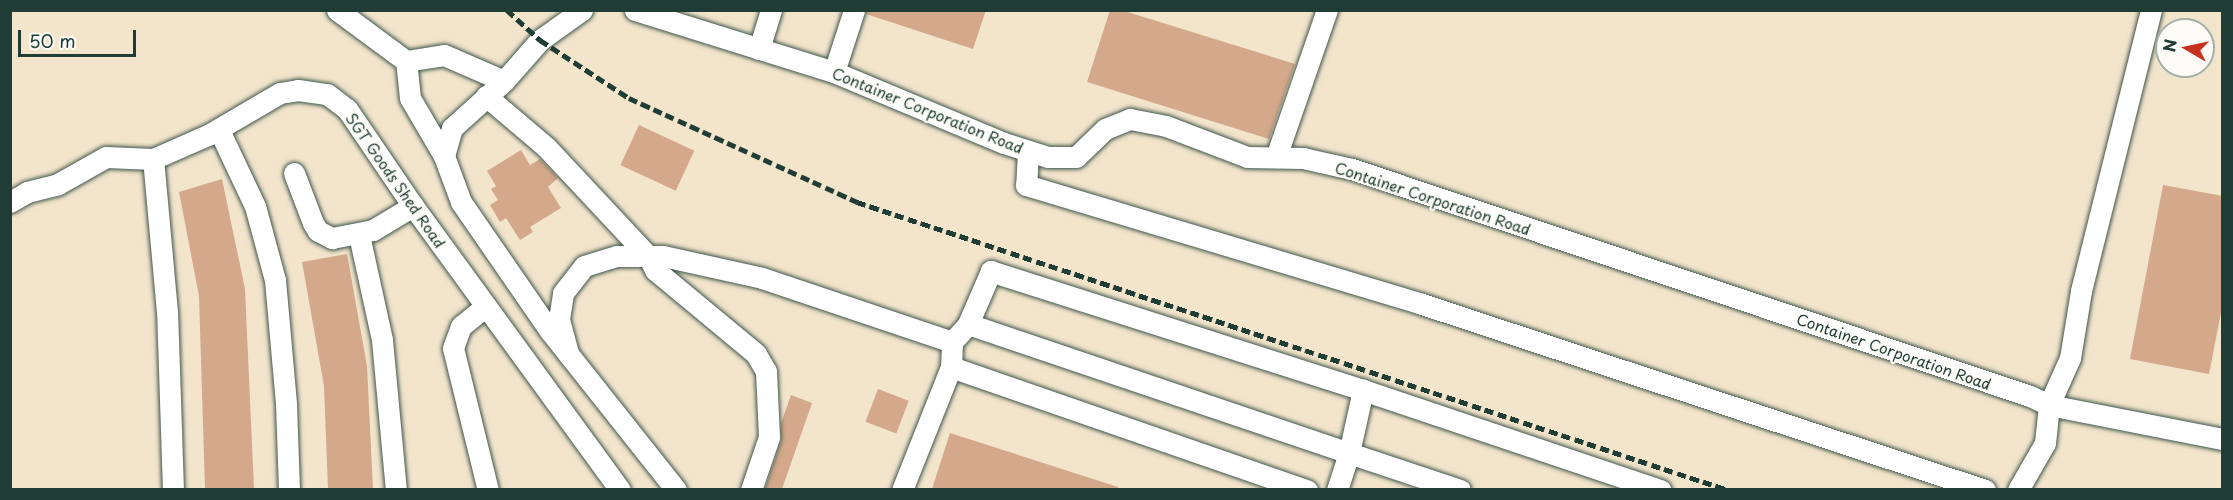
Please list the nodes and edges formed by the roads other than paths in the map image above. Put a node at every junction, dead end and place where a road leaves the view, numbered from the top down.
1 (338, 10) edge
2 (582, 10) edge
3 (771, 10) edge
4 (854, 10) edge
5 (1327, 10) edge
6 (2151, 10) edge
7 (636, 11) edge
8 (759, 49) junction
9 (406, 61) junction
10 (834, 72) junction
11 (504, 81) junction
12 (486, 96) junction
13 (219, 130) junction
14 (1028, 151) junction
15 (444, 156) junction
16 (1276, 158) junction
17 (153, 159) junction
18 (294, 173) dead end
19 (10, 202) edge
20 (413, 206) junction
21 (359, 235) junction
22 (648, 256) junction
23 (486, 306) junction
24 (968, 324) junction
25 (952, 342) junction
26 (568, 353) junction
27 (951, 368) junction
28 (1363, 390) junction
29 (2049, 405) junction
30 (2223, 439) edge
31 (1349, 453) junction
32 (173, 489) edge
33 (289, 489) edge
34 (396, 489) edge
35 (488, 489) edge
36 (620, 489) edge
37 (676, 489) edge
38 (752, 489) edge
39 (902, 489) edge
40 (1307, 489) edge
41 (1337, 489) edge
42 (1460, 489) edge
43 (1661, 489) edge
44 (1985, 489) edge
45 (2018, 489) edge

1 - 9 lane
2 - 11 lane
3 - 8 lane
4 - 10 lane
5 - 16 lane
6 - 29 lane
7 - 8 lane, Container Corporation Road
8 - 10 lane, Container Corporation Road
9 - 11 lane
9 - 15 lane
10 - 14 lane, Container Corporation Road
11 - 12 lane
12 - 15 lane
12 - 22 lane
13 - 17 lane, SGT Goods Shed Road
13 - 20 lane, SGT Goods Shed Road
13 - 33 lane
14 - 16 lane, Container Corporation Road
14 - 44 lane
15 - 26 lane
16 - 29 lane, Container Corporation Road
17 - 19 lane
17 - 32 lane
18 - 21 lane
20 - 21 lane
20 - 23 lane, SGT Goods Shed Road
21 - 34 lane
22 - 25 lane
22 - 26 lane
22 - 38 lane
23 - 35 lane
23 - 36 lane, SGT Goods Shed Road
24 - 25 lane
24 - 28 lane
24 - 31 lane
25 - 27 lane
26 - 37 lane
27 - 39 lane
27 - 40 lane
28 - 31 lane
28 - 43 lane
29 - 30 lane, Container Corporation Road
29 - 45 lane
31 - 41 lane
31 - 42 lane

